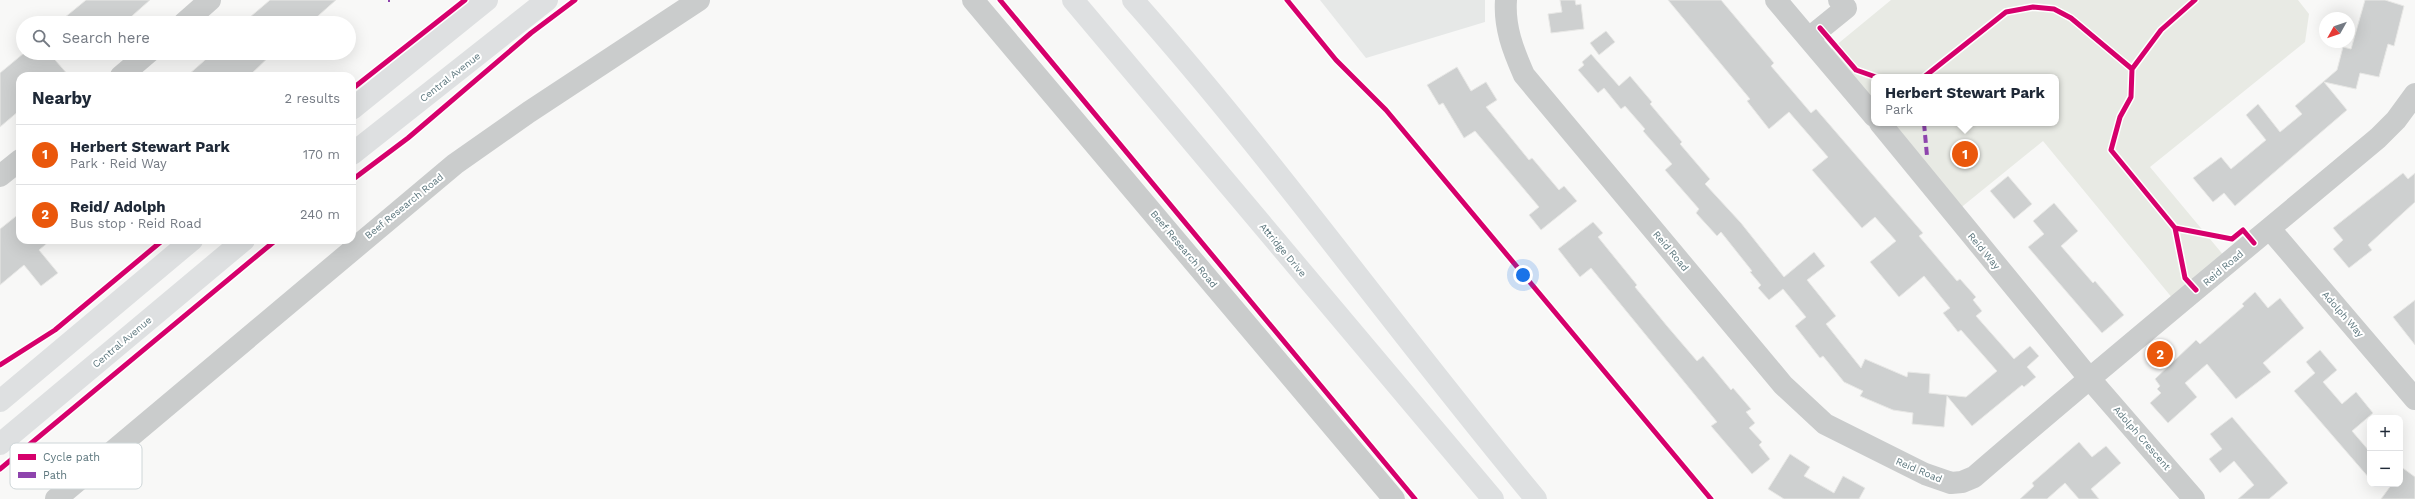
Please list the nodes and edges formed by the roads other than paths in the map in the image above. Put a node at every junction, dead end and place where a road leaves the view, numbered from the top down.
1 (210, 0) edge
2 (487, 0) edge
3 (547, 0) edge
4 (699, 0) edge
5 (972, 0) edge
6 (1073, 0) edge
7 (1133, 0) edge
8 (1506, 0) edge
9 (1776, 0) edge
10 (1839, 0) edge
11 (192, 16) edge
12 (1808, 38) junction
13 (140, 60) edge
14 (126, 72) edge
15 (2415, 94) edge
16 (356, 106) edge
17 (1871, 112) edge
18 (1882, 126) edge
19 (356, 151) edge
20 (16, 163) edge
21 (0, 176) edge
22 (2270, 229) junction
23 (187, 244) edge
24 (239, 244) edge
25 (2089, 378) junction
26 (2415, 399) edge
27 (0, 401) edge
28 (123, 443) edge
29 (0, 444) edge
30 (68, 489) edge
31 (56, 499) edge
32 (1394, 499) edge
33 (1493, 499) edge
34 (1536, 499) edge
35 (2194, 499) edge

1 - 11 street
2 - 16 main road
3 - 19 main road, Central Avenue
4 - 28 street, Beef Research Road
5 - 32 street, Beef Research Road
6 - 33 main road, Attridge Drive
7 - 34 main road
8 - 25 street, Reid Road
9 - 12 street
10 - 12 street
12 - 17 street
13 - 14 street
15 - 22 street, Reid Road
18 - 25 street, Reid Way
20 - 21 street
22 - 25 street, Reid Road
22 - 26 street, Adolph Way
23 - 27 main road
24 - 29 main road, Central Avenue
25 - 35 street, Adolph Crescent
30 - 31 street, Beef Research Road

